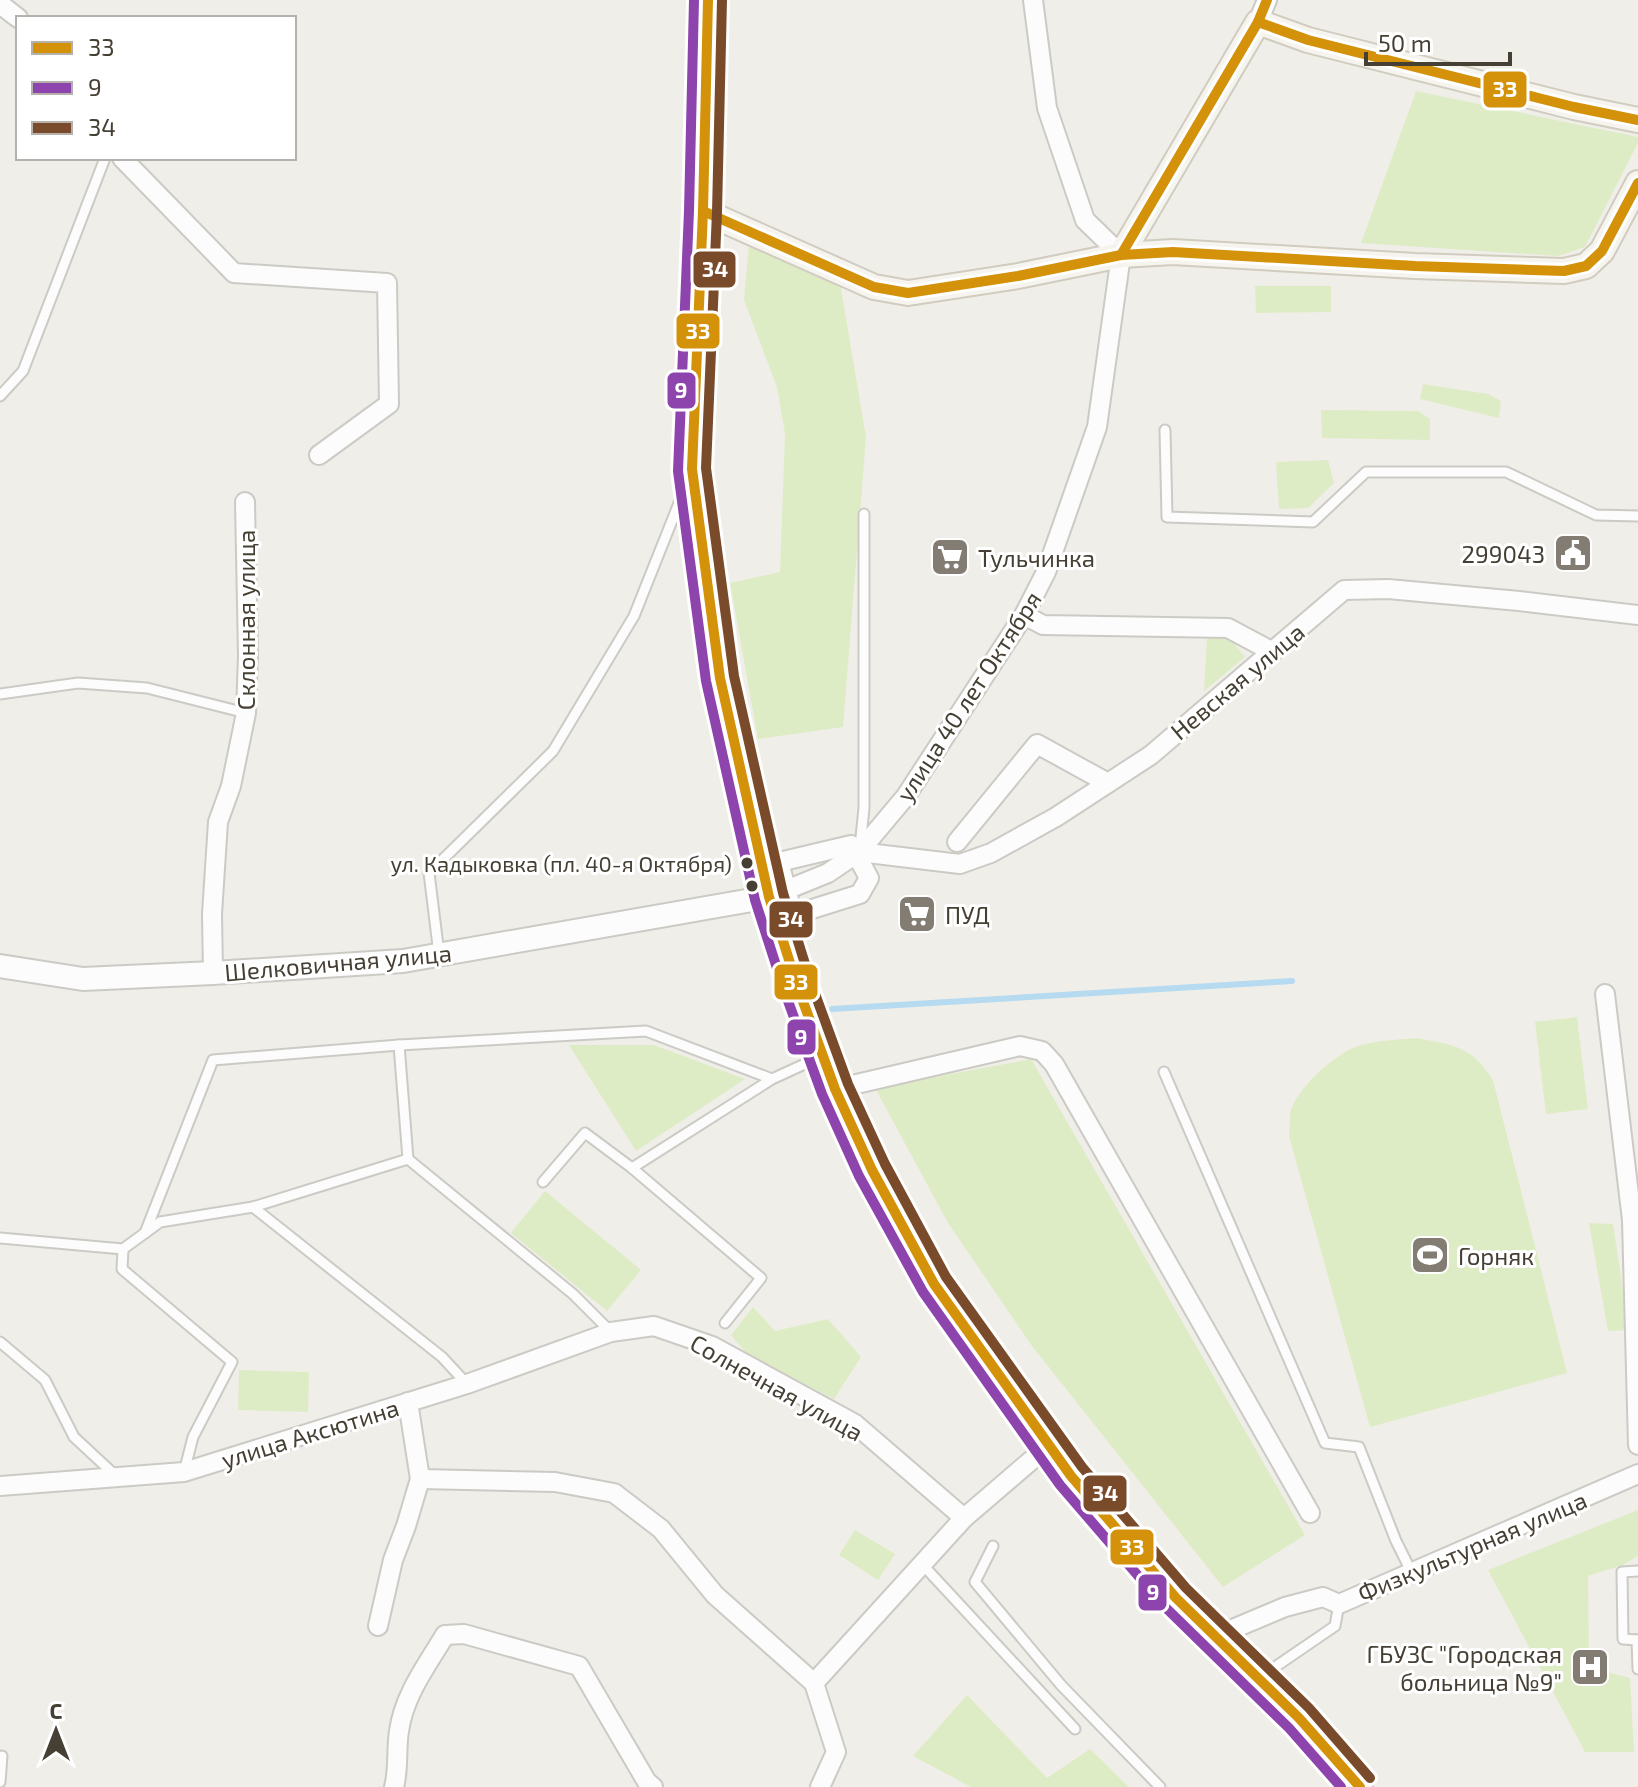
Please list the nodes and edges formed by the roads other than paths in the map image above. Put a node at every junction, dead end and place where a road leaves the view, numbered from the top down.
1 (708, 0) edge
2 (1033, 0) edge
3 (0, 4) edge
4 (1262, 11) edge
5 (16, 16) edge
6 (1638, 120) edge
7 (104, 160) edge
8 (124, 160) edge
9 (1638, 183) edge
10 (703, 211) junction
11 (1121, 255) junction
12 (0, 396) edge
13 (1165, 430) dead end
14 (319, 455) dead end
15 (692, 469) junction
16 (245, 502) dead end
17 (864, 514) dead end
18 (1638, 516) edge
19 (1024, 615) junction
20 (1638, 615) edge
21 (1273, 652) junction
22 (0, 694) edge
23 (246, 713) junction
24 (1108, 783) junction
25 (957, 842) dead end
26 (858, 853) junction
27 (778, 893) junction
28 (439, 954) junction
29 (0, 966) edge
30 (213, 973) junction
31 (1605, 994) dead end
32 (399, 1045) junction
33 (823, 1056) junction
34 (1164, 1072) dead end
35 (772, 1079) junction
36 (835, 1089) junction
37 (408, 1159) junction
38 (632, 1168) junction
39 (543, 1182) dead end
40 (253, 1207) junction
41 (1635, 1220) edge
42 (145, 1233) junction
43 (0, 1238) edge
44 (123, 1249) junction
45 (725, 1323) dead end
46 (611, 1332) junction
47 (0, 1342) edge
48 (467, 1384) junction
49 (408, 1402) junction
50 (1638, 1445) edge
51 (1048, 1446) junction
52 (184, 1472) junction
53 (1638, 1474) edge
54 (116, 1476) junction
55 (420, 1479) junction
56 (0, 1486) edge
57 (1310, 1513) dead end
58 (964, 1518) junction
59 (993, 1546) dead end
60 (922, 1564) junction
61 (1638, 1571) edge
62 (1412, 1573) junction
63 (1339, 1604) junction
64 (378, 1626) dead end
65 (1216, 1636) junction
66 (1638, 1640) edge
67 (1638, 1669) edge
68 (1259, 1678) junction
69 (814, 1683) junction
70 (1075, 1729) dead end
71 (2, 1756) edge
72 (0, 1782) edge
73 (394, 1787) edge
74 (653, 1787) edge
75 (820, 1787) edge
76 (1160, 1787) edge
77 (1360, 1787) edge

1 - 10 main road
2 - 11 street
3 - 5 street
4 - 6 main road
4 - 11 main road, улица 40 лет Октября
7 - 12 lane
8 - 14 street
9 - 11 main road
10 - 11 main road
10 - 15 main road
11 - 19 street, улица 40 лет Октября
13 - 18 lane
15 - 27 main road
15 - 28 lane
16 - 23 street, Склонная улица
17 - 26 lane
19 - 21 street
19 - 26 street, улица 40 лет Октября
20 - 21 street, Невская улица
21 - 24 street, Невская улица
22 - 23 lane
23 - 30 street, Склонная улица
24 - 25 street
24 - 26 street, Невская улица
26 - 27 street, улица 40 лет Октября
26 - 27 street, Невская улица
26 - 27 street
27 - 28 street, Шелковичная улица
27 - 33 main road
28 - 30 street, Шелковичная улица
29 - 30 street, Шелковичная улица
31 - 41 street
32 - 35 lane
32 - 37 lane
32 - 42 lane
33 - 35 lane
33 - 36 main road
34 - 62 lane
35 - 38 lane
36 - 51 main road
36 - 57 street
37 - 40 lane
37 - 46 lane
38 - 39 lane
38 - 45 lane
40 - 42 lane
40 - 48 lane
41 - 50 street
42 - 44 lane
43 - 44 lane
44 - 52 lane
46 - 48 street, улица Аксютина
46 - 58 street, Солнечная улица
47 - 54 lane
48 - 49 street, улица Аксютина
49 - 52 street, улица Аксютина
49 - 55 street
51 - 58 street
51 - 65 main road
52 - 54 street, улица Аксютина
53 - 62 street, Физкультурная улица
54 - 56 street, улица Аксютина
55 - 64 street
55 - 69 street
58 - 60 street
59 - 76 lane
60 - 69 street
60 - 70 lane
61 - 66 lane
62 - 63 street, Физкультурная улица
63 - 65 street, Физкультурная улица
63 - 68 lane
65 - 68 main road
66 - 67 lane
68 - 77 main road
69 - 75 street
71 - 72 lane
73 - 74 street

